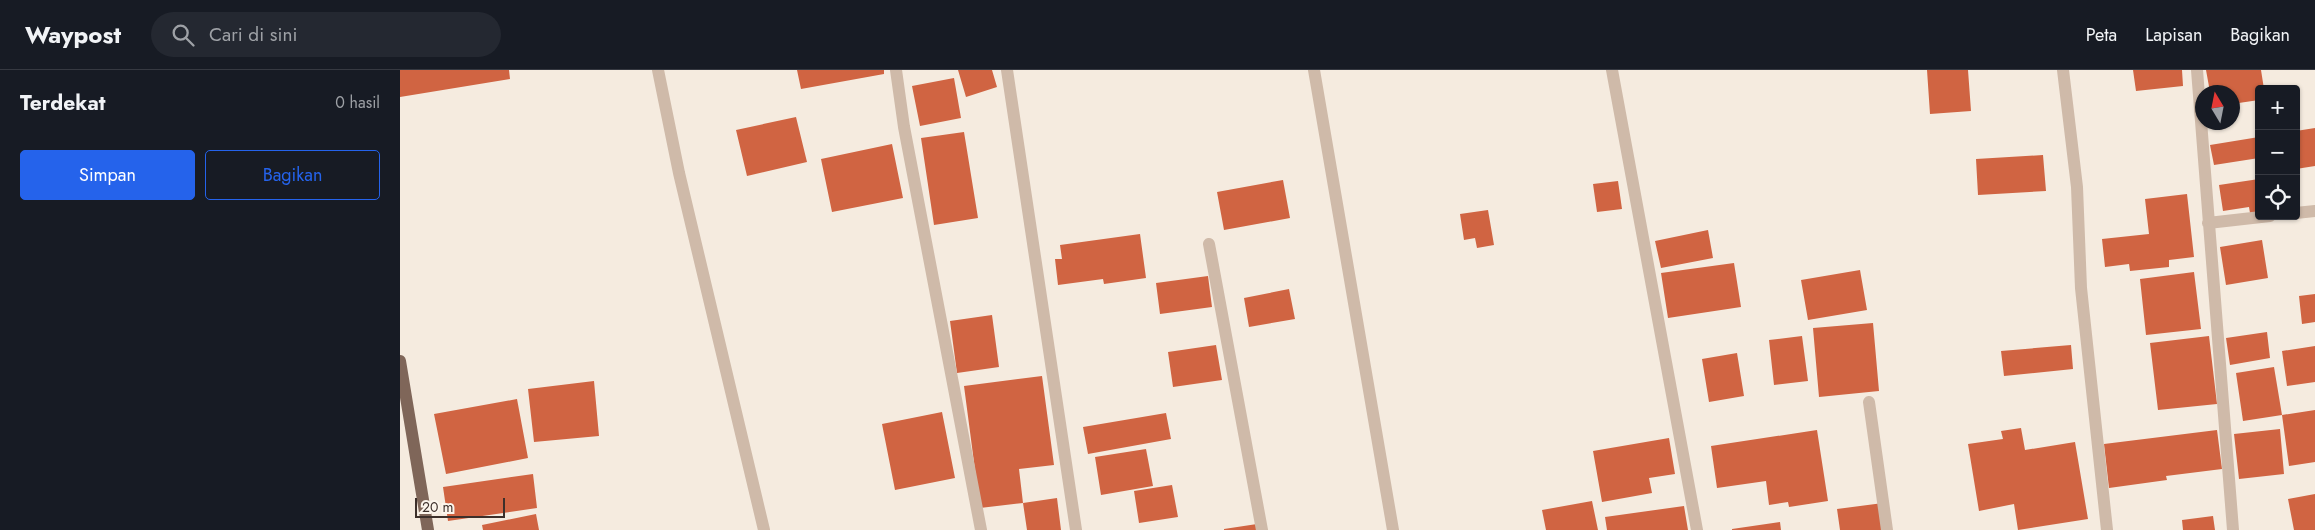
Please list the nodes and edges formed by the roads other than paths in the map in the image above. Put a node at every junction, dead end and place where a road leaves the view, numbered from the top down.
1 (658, 70) edge
2 (896, 70) edge
3 (1007, 70) edge
4 (1314, 70) edge
5 (1612, 70) edge
6 (2063, 70) edge
7 (2197, 70) edge
8 (2315, 211) edge
9 (2300, 213) edge
10 (2255, 218) edge
11 (2208, 223) junction
12 (1209, 244) dead end
13 (400, 361) edge
14 (1869, 402) dead end
15 (428, 530) edge
16 (764, 530) edge
17 (981, 530) edge
18 (1076, 530) edge
19 (1262, 530) edge
20 (1393, 530) edge
21 (1697, 530) edge
22 (1887, 530) edge
23 (2107, 530) edge
24 (2233, 530) edge

1 - 16 street
2 - 17 street
3 - 18 street
4 - 20 street
5 - 21 street
6 - 23 street
7 - 11 street
8 - 9 street
10 - 11 street
11 - 24 street
12 - 19 street
13 - 15 main road
14 - 22 street

